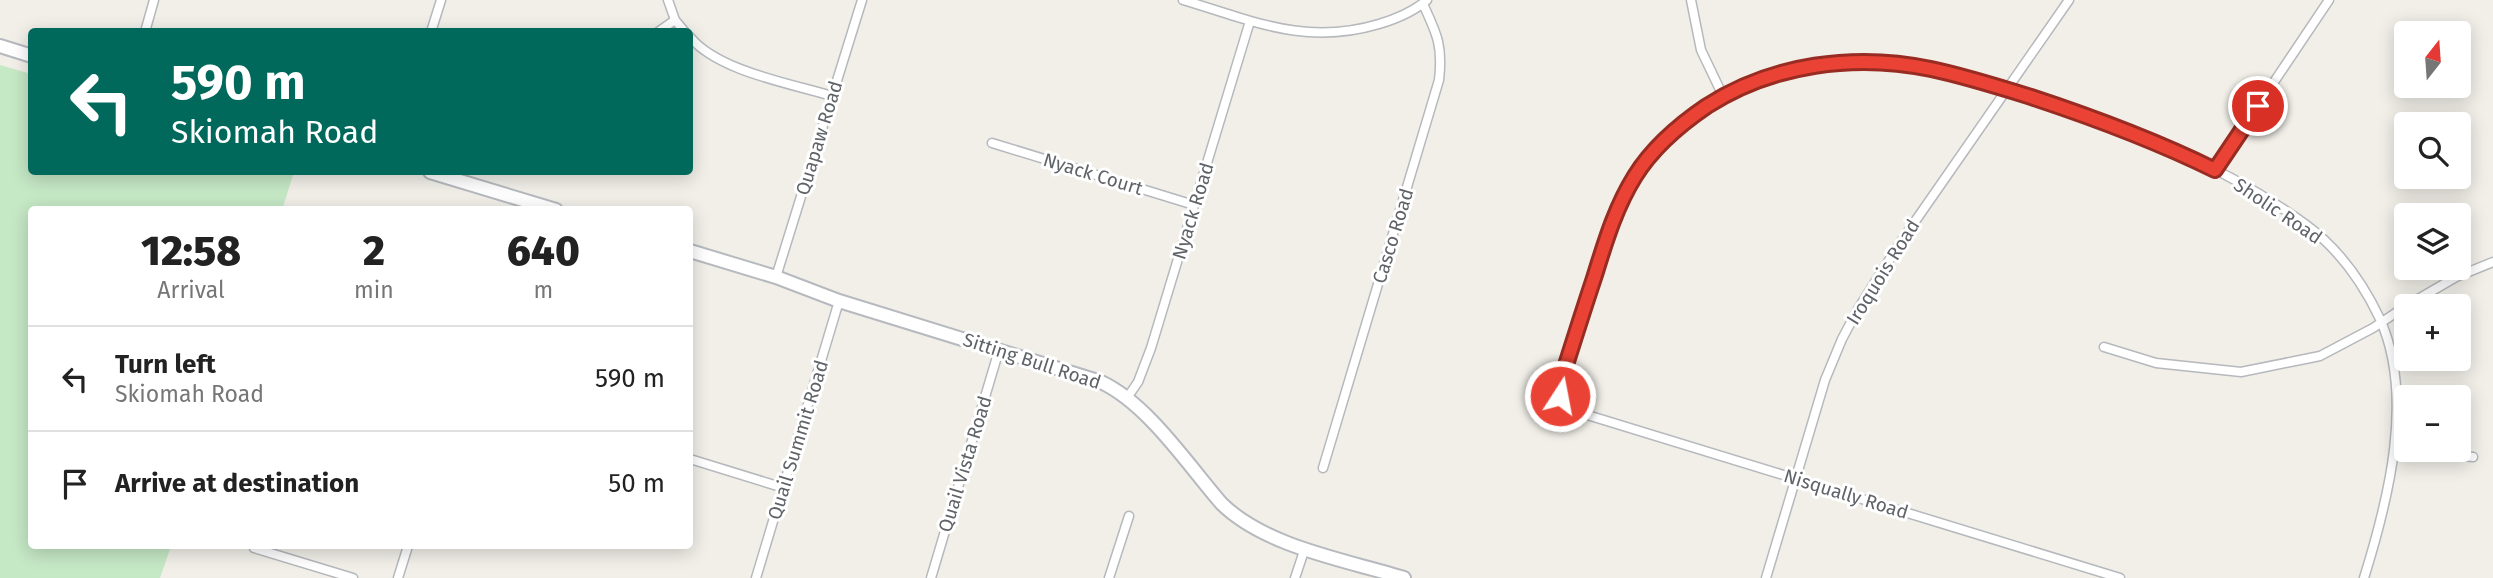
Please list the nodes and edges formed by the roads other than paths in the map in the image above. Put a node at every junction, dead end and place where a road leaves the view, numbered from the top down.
1 (154, 0) edge
2 (441, 0) edge
3 (668, 0) edge
4 (862, 0) edge
5 (1183, 0) edge
6 (1691, 0) edge
7 (2069, 0) edge
8 (2329, 0) edge
9 (1425, 2) edge
10 (675, 20) junction
11 (1250, 20) junction
12 (146, 28) edge
13 (432, 28) edge
14 (663, 28) edge
15 (682, 28) edge
16 (693, 40) edge
17 (0, 47) edge
18 (28, 55) edge
19 (2007, 90) junction
20 (832, 96) junction
21 (1723, 96) junction
22 (992, 143) dead end
23 (2215, 170) junction
24 (440, 175) edge
25 (1194, 205) junction
26 (543, 206) edge
27 (693, 251) edge
28 (2493, 262) edge
29 (776, 277) junction
30 (2427, 294) edge
31 (839, 301) junction
32 (2394, 314) edge
33 (2381, 323) junction
34 (2104, 347) dead end
35 (999, 350) junction
36 (2394, 385) edge
37 (1127, 398) junction
38 (1571, 410) joint
39 (2394, 450) edge
40 (693, 460) edge
41 (1323, 468) dead end
42 (1795, 479) junction
43 (784, 488) junction
44 (1129, 516) dead end
45 (1305, 548) junction
46 (260, 549) edge
47 (407, 549) edge
48 (353, 578) edge
49 (398, 578) edge
50 (756, 578) edge
51 (931, 578) edge
52 (1109, 578) edge
53 (1295, 578) edge
54 (1404, 578) edge
55 (1766, 578) edge
56 (2120, 578) edge
57 (2364, 578) edge

1 - 12 street
2 - 13 street
3 - 10 street
4 - 20 street, Quapaw Road
5 - 11 street
6 - 21 street
7 - 19 street, Iroquois Road
8 - 23 street
9 - 11 street
9 - 41 street, Casco Road
10 - 14 street
10 - 15 street
11 - 25 street, Nyack Road
16 - 20 street
17 - 18 street
19 - 21 street, Sholic Road
19 - 23 street, Sholic Road
19 - 42 street, Iroquois Road
20 - 29 street, Quapaw Road
21 - 38 street, Sholic Road
22 - 25 street, Nyack Court
23 - 33 street, Sholic Road
24 - 26 street
25 - 37 street, Nyack Road
27 - 29 street, Sitting Bull Road
28 - 30 street
29 - 31 street, Sitting Bull Road
31 - 35 street, Sitting Bull Road
31 - 43 street, Quail Summit Road
32 - 33 street
33 - 34 street
33 - 36 street, Sholic Road
35 - 37 street, Sitting Bull Road
35 - 51 street, Quail Vista Road
37 - 45 street, Sitting Bull Road
38 - 42 street, Nisqually Road
39 - 57 street, Sholic Road
40 - 43 street
42 - 55 street, Iroquois Road
42 - 56 street, Nisqually Road
43 - 50 street, Quail Summit Road
44 - 52 street
45 - 53 street
45 - 54 street, Sitting Bull Road
46 - 48 street
47 - 49 street

